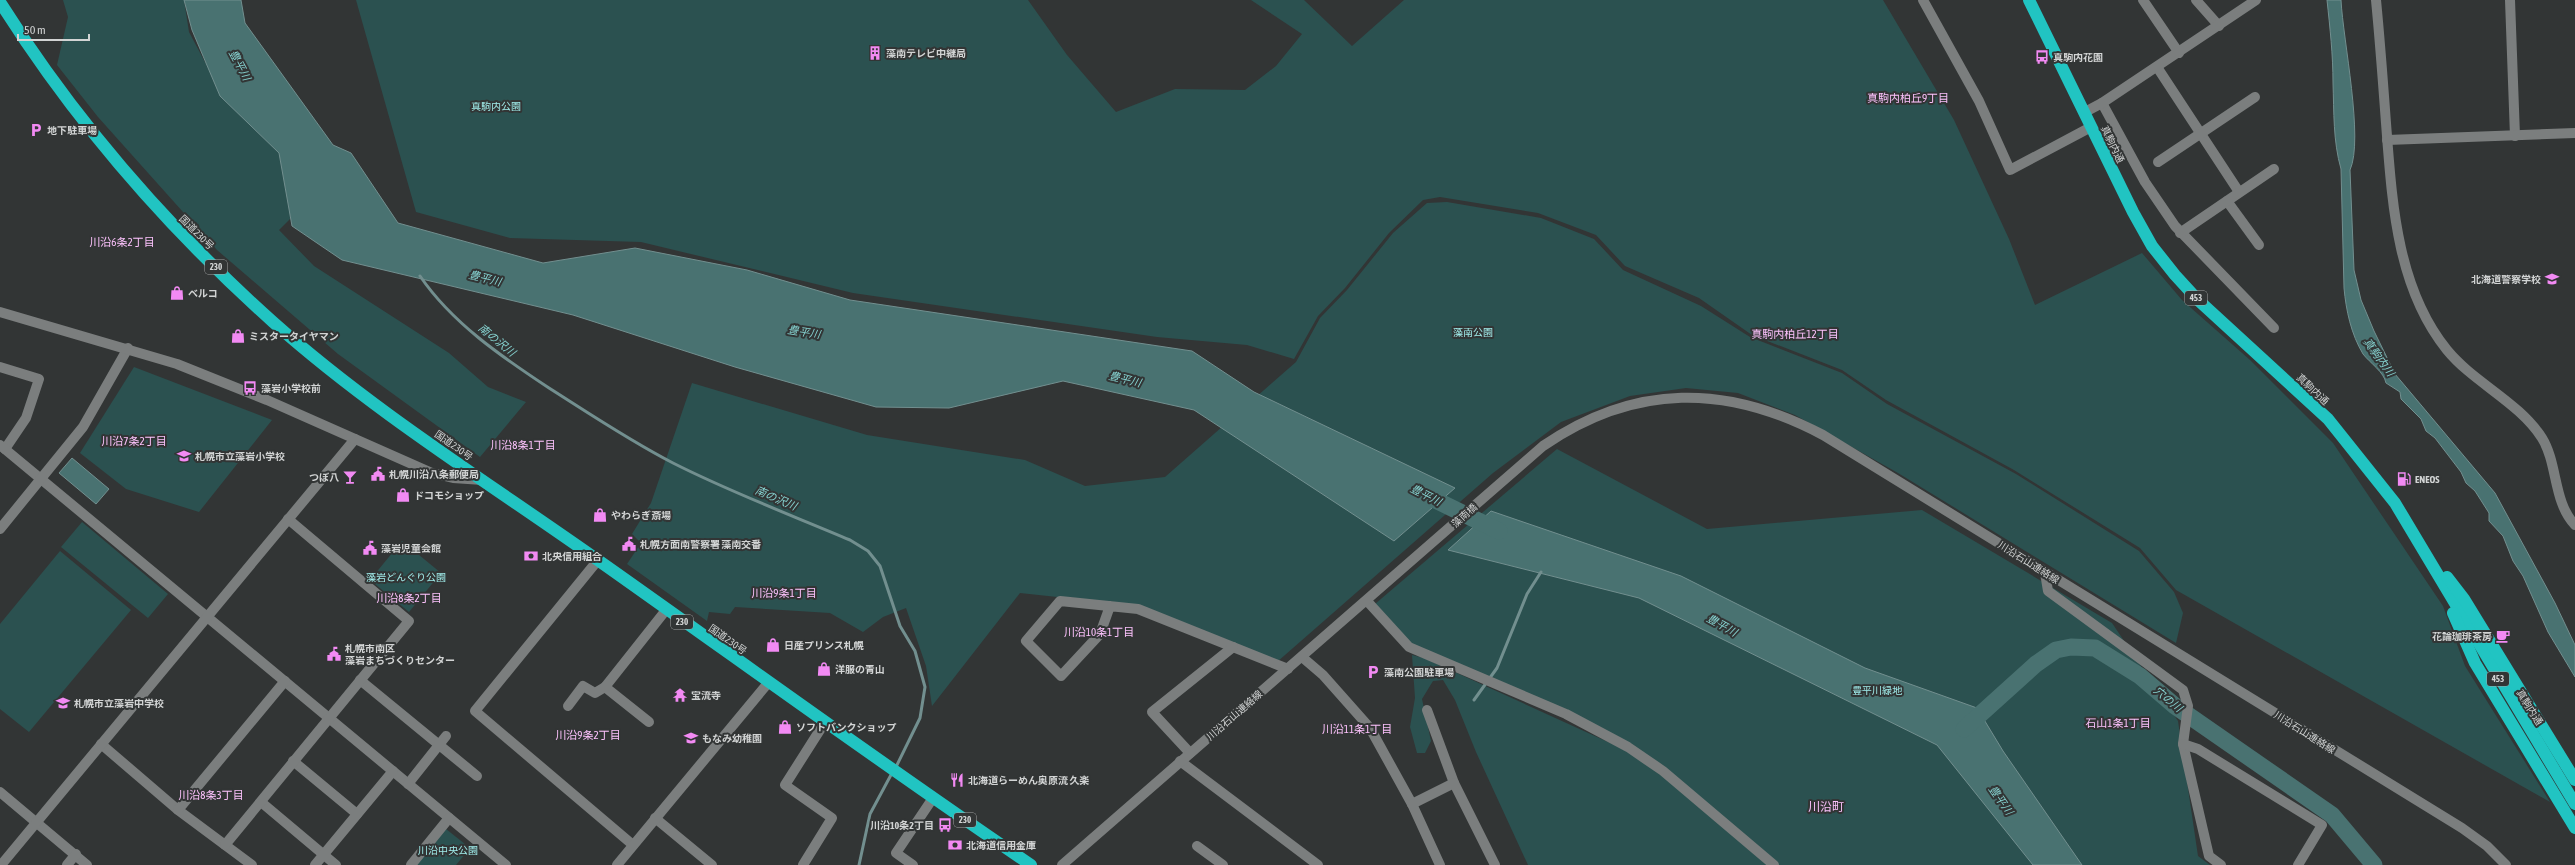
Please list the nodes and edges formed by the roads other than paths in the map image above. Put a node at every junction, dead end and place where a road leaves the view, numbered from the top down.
1 (1922, 0) edge
2 (2029, 0) edge
3 (2143, 0) edge
4 (2196, 0) edge
5 (2256, 0) edge
6 (2376, 0) edge
7 (2510, 0) edge
8 (0, 2) edge
9 (2219, 26) junction
10 (2179, 53) junction
11 (2157, 67) junction
12 (2255, 97) dead end
13 (2102, 103) junction
14 (2084, 112) junction
15 (2091, 127) junction
16 (2575, 133) edge
17 (2201, 135) junction
18 (2515, 136) junction
19 (2388, 140) junction
20 (2158, 162) dead end
21 (2274, 169) dead end
22 (2239, 192) junction
23 (2227, 201) junction
24 (2180, 232) junction
25 (2259, 245) dead end
26 (0, 312) edge
27 (2274, 328) dead end
28 (128, 348) junction
29 (0, 367) edge
30 (355, 439) junction
31 (2, 447) edge
32 (1522, 464) joint
33 (42, 480) junction
34 (484, 480) junction
35 (288, 519) junction
36 (2575, 525) edge
37 (1, 526) edge
38 (2426, 552) junction
39 (598, 560) junction
40 (1407, 566) joint
41 (2045, 573) junction
42 (1367, 601) junction
43 (1110, 606) junction
44 (666, 610) junction
45 (207, 617) junction
46 (1233, 647) junction
47 (1302, 657) junction
48 (1288, 669) junction
49 (360, 680) junction
50 (285, 681) junction
51 (768, 683) junction
52 (605, 687) junction
53 (568, 706) dead end
54 (1427, 710) dead end
55 (329, 718) junction
56 (649, 722) dead end
57 (825, 722) junction
58 (446, 736) dead end
59 (101, 744) junction
60 (2183, 744) junction
61 (439, 745) junction
62 (1190, 753) junction
63 (1180, 761) junction
64 (293, 762) junction
65 (393, 771) junction
66 (477, 776) dead end
67 (2575, 780) edge
68 (1454, 783) junction
69 (408, 784) junction
70 (0, 792) edge
71 (933, 798) junction
72 (261, 802) junction
73 (1412, 804) junction
74 (2575, 804) edge
75 (178, 810) junction
76 (357, 814) junction
77 (449, 818) junction
78 (655, 818) junction
79 (37, 822) junction
80 (2575, 828) edge
81 (225, 845) junction
82 (633, 845) junction
83 (1197, 846) dead end
84 (76, 854) junction
85 (324, 855) junction
86 (1, 865) edge
87 (67, 865) edge
88 (87, 865) edge
89 (252, 865) edge
90 (315, 865) edge
91 (336, 865) edge
92 (410, 865) edge
93 (506, 865) edge
94 (617, 865) edge
95 (712, 865) edge
96 (803, 865) edge
97 (914, 865) edge
98 (1030, 865) edge
99 (1062, 865) edge
100 (1223, 865) edge
101 (1318, 865) edge
102 (1440, 865) edge
103 (1495, 865) edge
104 (1774, 865) edge
105 (2221, 865) edge
106 (2298, 865) edge
107 (2506, 865) edge

1 - 15 street
2 - 14 highway, 真駒内通 / 453
3 - 10 street
4 - 9 street
5 - 9 street
6 - 19 street
7 - 18 street
8 - 34 highway, 国道230号 / 230
9 - 10 street
10 - 11 street
11 - 13 street
11 - 17 street
12 - 17 street
13 - 14 street
13 - 24 street
14 - 15 highway, 真駒内通 / 453
15 - 38 highway, 真駒内通 / 453
16 - 18 street
17 - 20 street
17 - 22 street
18 - 19 street
19 - 36 street
21 - 22 street
22 - 23 street
23 - 24 street
23 - 25 street
24 - 27 street
26 - 28 street
28 - 30 street
28 - 33 street
29 - 31 street
30 - 34 street
30 - 35 street
31 - 33 street
32 - 40 street, 藻南橋
32 - 41 street, 川沿石山連絡線
33 - 37 street
33 - 45 street
34 - 39 highway, 国道230号 / 230
35 - 45 street
35 - 49 street
38 - 67 highway
38 - 74 highway, 真駒内通 / 453
38 - 80 highway
39 - 44 highway, 国道230号 / 230
39 - 82 street
40 - 42 street, 川沿石山連絡線
41 - 60 street
41 - 107 street, 川沿石山連絡線
42 - 47 street, 川沿石山連絡線
42 - 104 street
43 - 43 street
43 - 46 street
44 - 51 highway, 国道230号 / 230
44 - 52 street
45 - 50 street
45 - 59 street
46 - 48 street
46 - 62 street
47 - 48 street, 川沿石山連絡線
47 - 73 street
48 - 62 street, 川沿石山連絡線
49 - 55 street
49 - 61 street
50 - 55 street
50 - 75 street
51 - 57 highway, 国道230号 / 230
51 - 78 street
52 - 53 street
52 - 56 street
54 - 68 street
55 - 64 street
55 - 65 street
57 - 71 highway, 国道230号 / 230
57 - 96 street
58 - 61 street
59 - 75 street
59 - 79 street
60 - 105 street
60 - 106 street
61 - 66 street
61 - 69 street
62 - 63 street, 川沿石山連絡線
63 - 99 street, 川沿石山連絡線
63 - 101 street
64 - 72 street
64 - 76 street
65 - 69 street
65 - 76 street
68 - 73 street
68 - 103 street
69 - 77 street
70 - 79 street
71 - 97 street
71 - 98 highway, 国道230号 / 230
72 - 81 street
72 - 85 street
73 - 102 street
75 - 81 street
76 - 85 street
77 - 92 street
77 - 93 street
78 - 82 street
78 - 95 street
79 - 84 street
79 - 86 street
81 - 89 street
82 - 94 street
83 - 100 street
84 - 87 street
84 - 88 street
85 - 90 street
85 - 91 street

